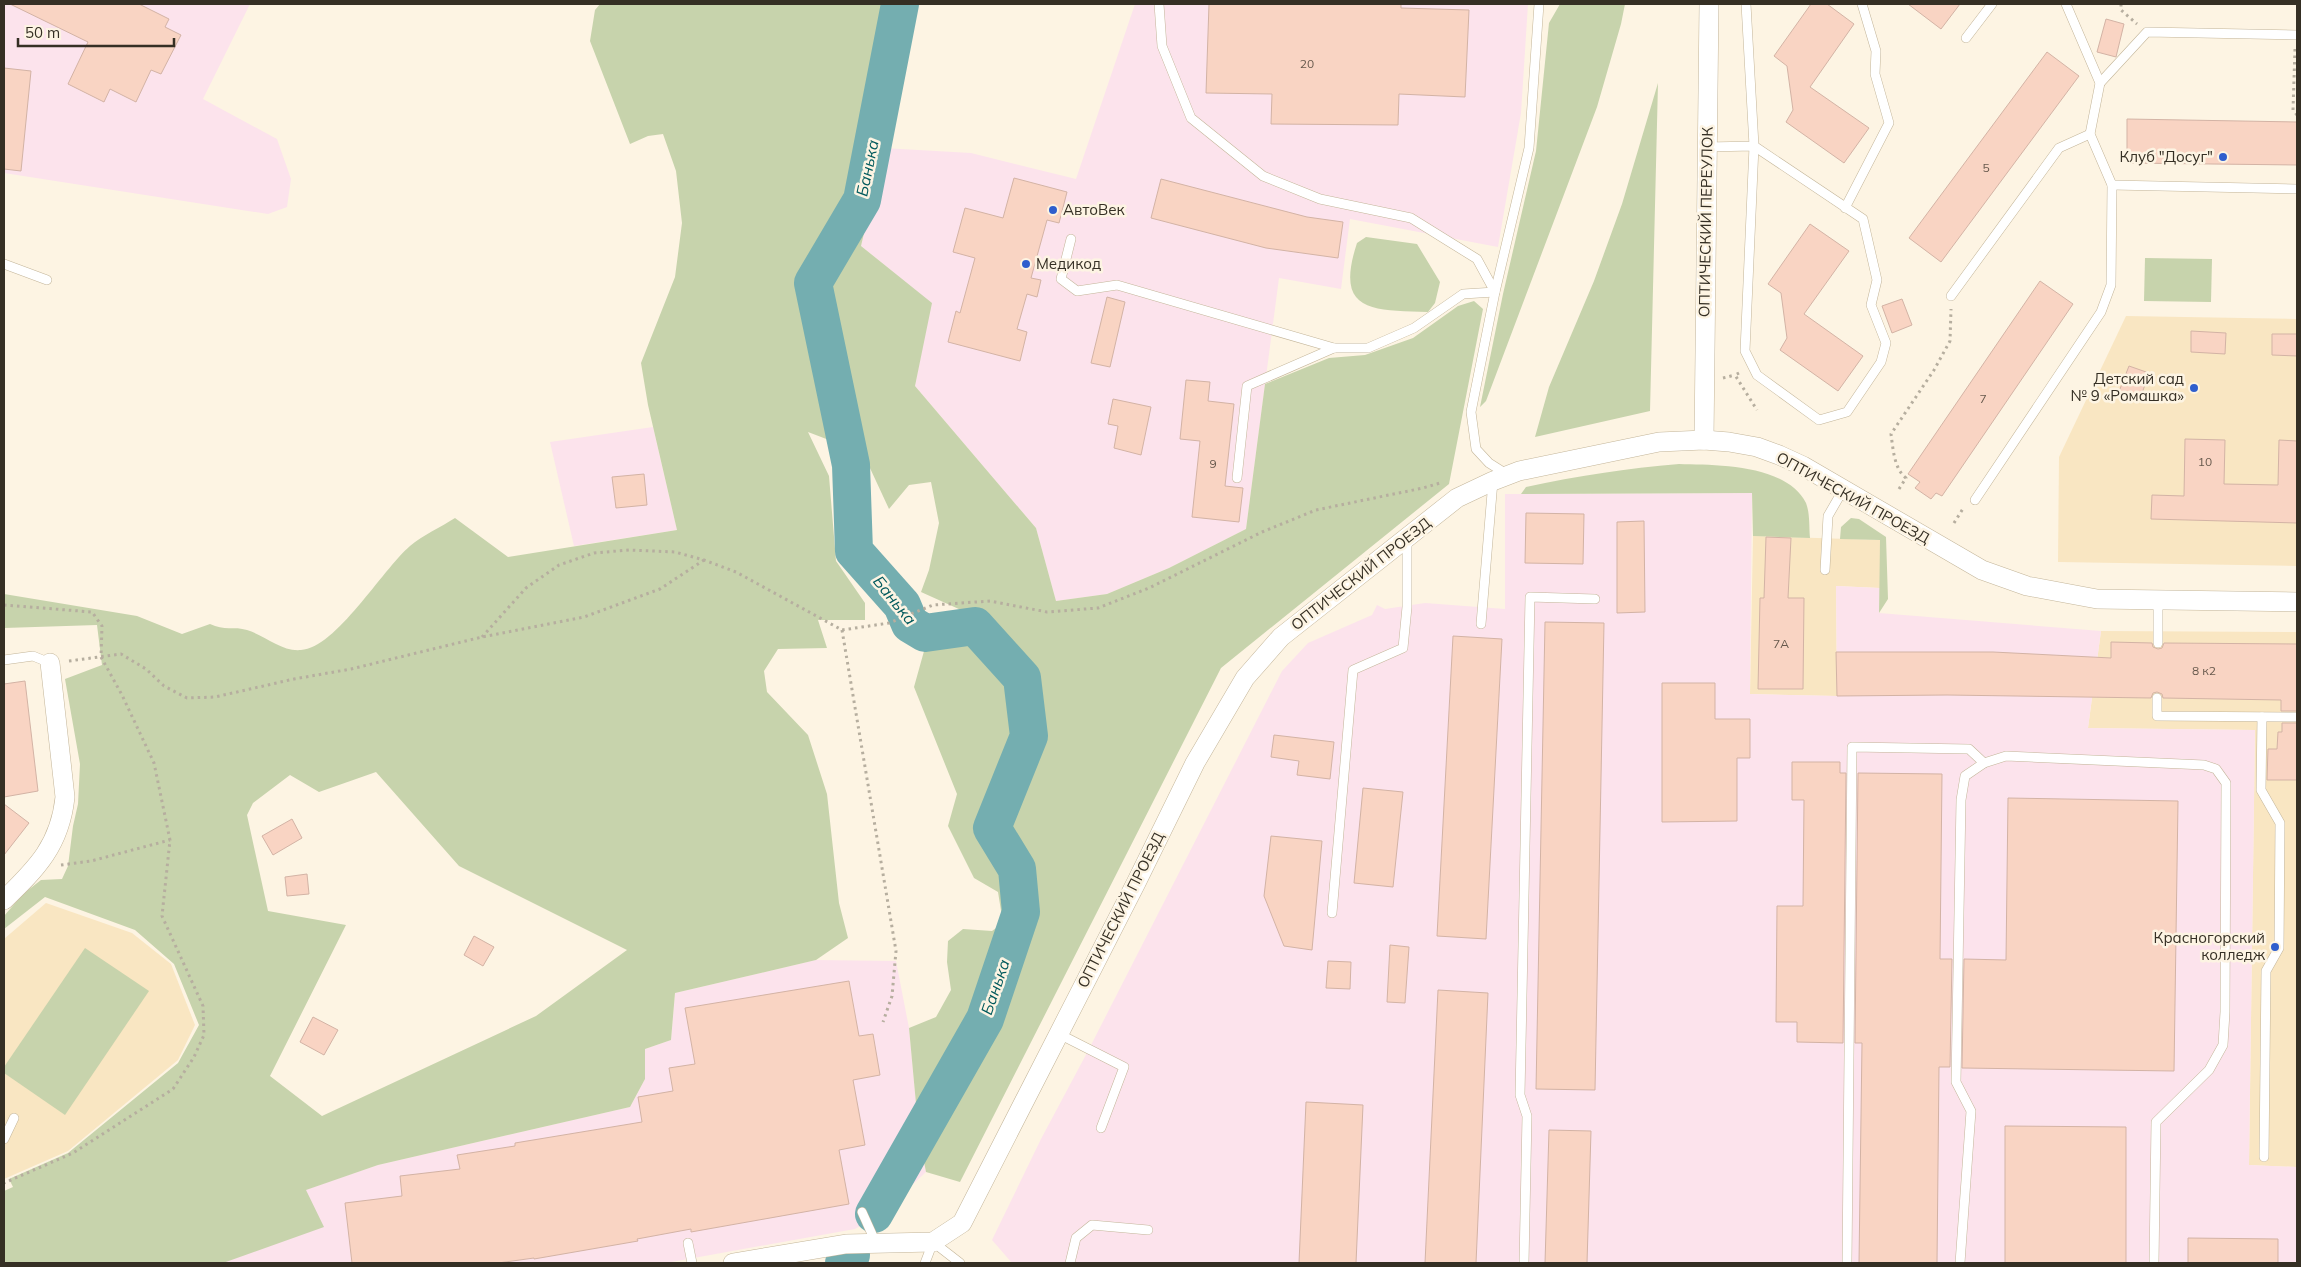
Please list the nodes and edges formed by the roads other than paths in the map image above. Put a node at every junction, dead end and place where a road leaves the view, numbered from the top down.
1 (1159, 4) edge
2 (1539, 4) edge
3 (1708, 4) edge
4 (1746, 4) edge
5 (1862, 4) edge
6 (1992, 4) edge
7 (2066, 4) edge
8 (2296, 35) edge
9 (1966, 38) dead end
10 (2100, 83) junction
11 (2090, 134) junction
12 (1754, 146) junction
13 (1706, 147) junction
14 (2112, 185) junction
15 (2297, 189) edge
16 (1845, 208) junction
17 (1071, 239) dead end
18 (4, 264) edge
19 (47, 280) dead end
20 (1495, 292) junction
21 (1951, 296) road end
22 (1334, 348) junction
23 (1704, 440) junction
24 (1237, 478) dead end
25 (1501, 478) junction
26 (1843, 490) junction
27 (1975, 500) dead end
28 (1407, 539) junction
29 (1825, 570) dead end
30 (1595, 599) dead end
31 (2158, 600) junction
32 (2297, 602) edge
33 (1481, 624) dead end
34 (2158, 643) dead end
35 (4, 660) edge
36 (50, 663) joint
37 (2157, 698) dead end
38 (2262, 717) junction
39 (2297, 718) edge
40 (1984, 763) junction
41 (4, 900) edge
42 (1332, 913) dead end
43 (1059, 1034) junction
44 (14, 1118) dead end
45 (1101, 1128) dead end
46 (4, 1139) edge
47 (2264, 1157) dead end
48 (862, 1212) dead end
49 (1148, 1230) dead end
50 (933, 1242) junction
51 (688, 1243) dead end
52 (876, 1244) junction
53 (692, 1263) edge
54 (733, 1263) edge
55 (925, 1263) edge
56 (960, 1263) edge
57 (1070, 1263) edge
58 (1524, 1263) edge
59 (1847, 1263) edge
60 (1960, 1263) edge
61 (2154, 1263) edge

1 - 20 lane
2 - 20 lane
3 - 13 street, ОПТИЧЕСКИЙ ПЕРЕУЛОК
4 - 12 lane
5 - 16 lane
6 - 9 lane
7 - 10 lane
8 - 10 lane
10 - 11 lane
11 - 14 lane
11 - 21 lane
12 - 13 lane
12 - 16 lane
12 - 16 lane
13 - 23 street, ОПТИЧЕСКИЙ ПЕРЕУЛОК
14 - 15 lane
14 - 27 lane
17 - 22 lane
18 - 19 lane
20 - 22 lane
20 - 25 lane
22 - 24 lane
23 - 25 street, ОПТИЧЕСКИЙ ПРОЕЗД
23 - 26 street, ОПТИЧЕСКИЙ ПРОЕЗД
25 - 28 street, ОПТИЧЕСКИЙ ПРОЕЗД
25 - 33 lane
26 - 29 lane
26 - 31 street, ОПТИЧЕСКИЙ ПРОЕЗД
28 - 42 lane
28 - 43 street, ОПТИЧЕСКИЙ ПРОЕЗД
30 - 58 lane
31 - 32 street, ОПТИЧЕСКИЙ ПРОЕЗД
31 - 34 lane
35 - 36 lane
36 - 41 street
37 - 38 lane
38 - 39 lane
38 - 47 lane
40 - 59 lane
40 - 60 lane
40 - 61 lane
43 - 45 lane
43 - 50 street, ОПТИЧЕСКИЙ ПРОЕЗД
44 - 46 lane
48 - 52 lane
49 - 57 lane
50 - 52 street
50 - 55 lane
50 - 56 lane
51 - 53 lane
52 - 54 street

